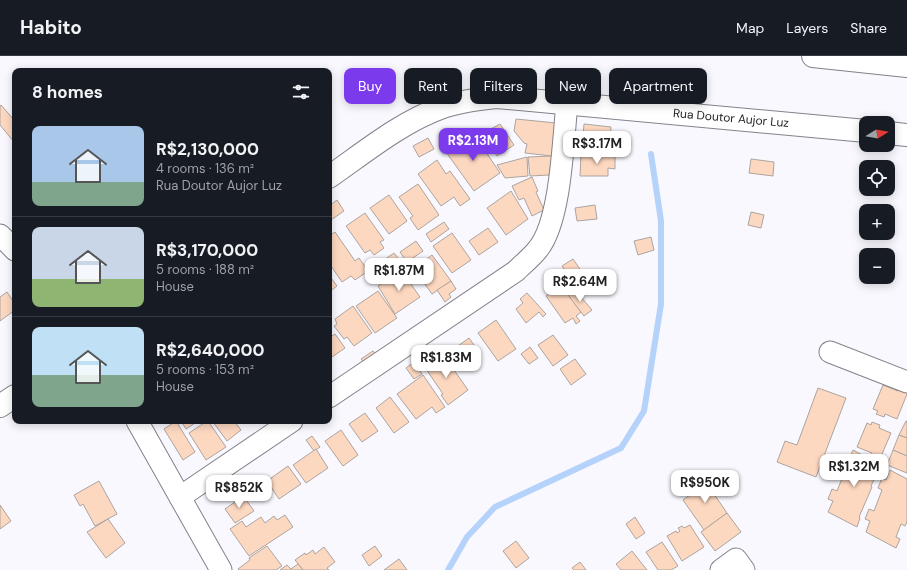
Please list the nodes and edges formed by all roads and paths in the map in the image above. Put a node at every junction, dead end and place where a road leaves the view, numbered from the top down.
1 (813, 56) edge
2 (907, 66) edge
3 (545, 101) edge
4 (567, 104) edge
5 (578, 104) edge
6 (859, 130) edge
7 (895, 134) edge
8 (907, 135) edge
9 (332, 175) edge
10 (0, 235) edge
11 (12, 247) edge
12 (830, 352) dead end
13 (907, 382) edge
14 (332, 394) edge
15 (12, 398) edge
16 (0, 406) edge
17 (138, 424) edge
18 (288, 424) edge
19 (180, 497) junction
20 (221, 570) edge
21 (721, 570) edge
22 (744, 570) edge

1 - 2 street
3 - 9 street, Rua Doutor Aujor Luz
4 - 14 street
5 - 6 street, Rua Doutor Aujor Luz
7 - 8 street
10 - 11 street
12 - 13 street
15 - 16 street
17 - 19 street
18 - 19 street
19 - 20 street
21 - 22 street

